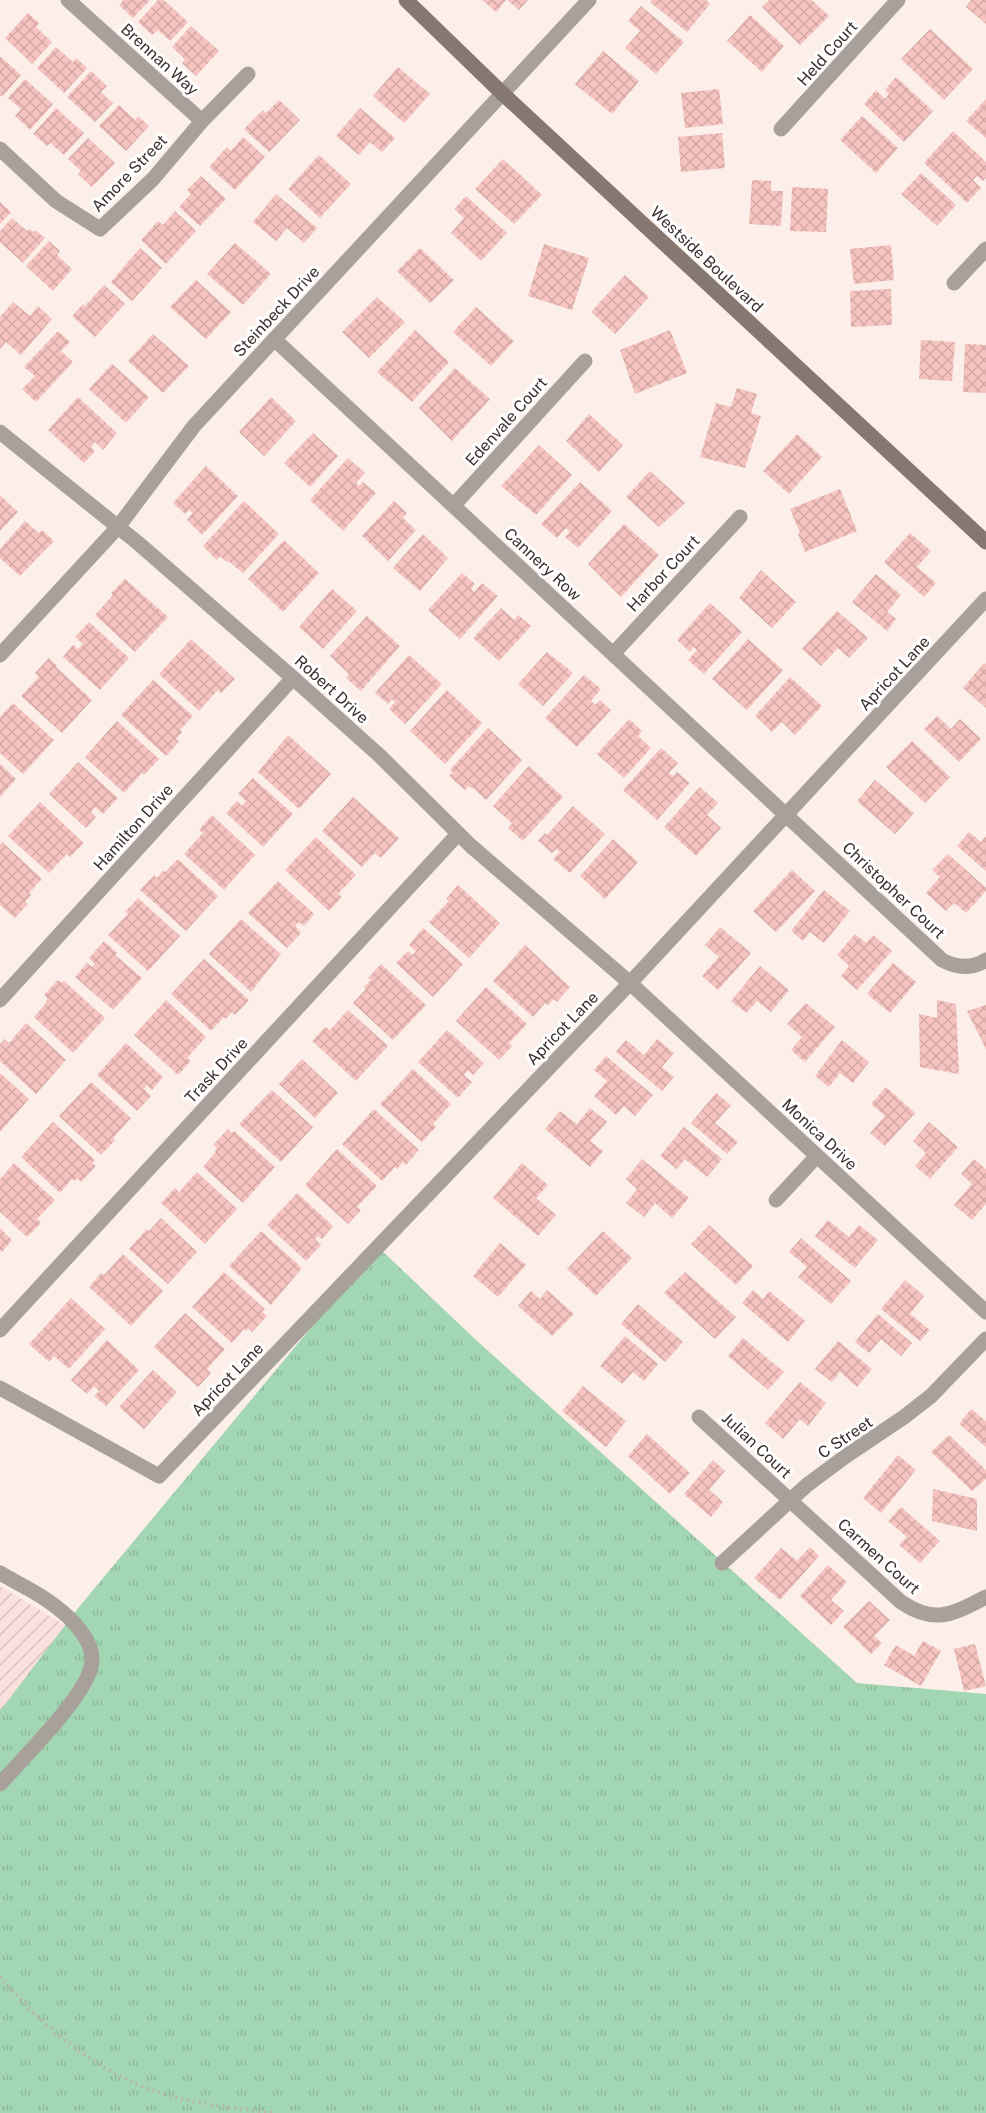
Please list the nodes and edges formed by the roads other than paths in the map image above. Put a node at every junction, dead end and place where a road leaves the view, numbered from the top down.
1 (68, 0) edge
2 (406, 0) edge
3 (589, 0) edge
4 (898, 0) edge
5 (248, 74) dead end
6 (503, 94) junction
7 (202, 121) junction
8 (782, 129) dead end
9 (0, 148) edge
10 (986, 249) edge
11 (954, 283) dead end
12 (274, 339) junction
13 (585, 361) dead end
14 (0, 432) edge
15 (454, 505) junction
16 (740, 517) dead end
17 (118, 526) junction
18 (986, 542) edge
19 (986, 599) edge
20 (612, 654) junction
21 (0, 655) edge
22 (293, 678) junction
23 (787, 815) junction
24 (459, 834) junction
25 (986, 960) edge
26 (630, 983) junction
27 (0, 1000) edge
28 (817, 1156) junction
29 (777, 1200) dead end
30 (986, 1312) edge
31 (0, 1330) edge
32 (986, 1339) edge
33 (0, 1388) edge
34 (699, 1417) dead end
35 (790, 1500) junction
36 (722, 1563) dead end
37 (0, 1573) edge
38 (986, 1597) edge
39 (0, 1784) edge

1 - 7 street, Brennan Way
2 - 6 street, Westside Boulevard
3 - 6 street, Steinbeck Drive
4 - 8 street, Held Court
5 - 7 street, Amore Street
6 - 12 street, Steinbeck Drive
6 - 18 street, Westside Boulevard
7 - 9 street, Amore Street
10 - 11 street
12 - 15 street, Cannery Row
12 - 17 street, Steinbeck Drive
13 - 15 street, Edenvale Court
14 - 17 street, Robert Drive
15 - 20 street, Cannery Row
16 - 20 street, Harbor Court
17 - 21 street, Steinbeck Drive
17 - 22 street, Robert Drive
19 - 23 street, Apricot Lane
20 - 23 street, Cannery Row
22 - 24 street, Robert Drive
22 - 27 street, Hamilton Drive
23 - 25 street, Christopher Court
23 - 26 street, Apricot Lane
24 - 26 street, Robert Drive
24 - 31 street, Trask Drive
26 - 28 street, Monica Drive
26 - 33 street, Apricot Lane
28 - 29 street
28 - 30 street, Monica Drive
32 - 35 street, C Street
34 - 35 street, Julian Court
35 - 36 street, C Street
35 - 38 street, Carmen Court
37 - 39 street

